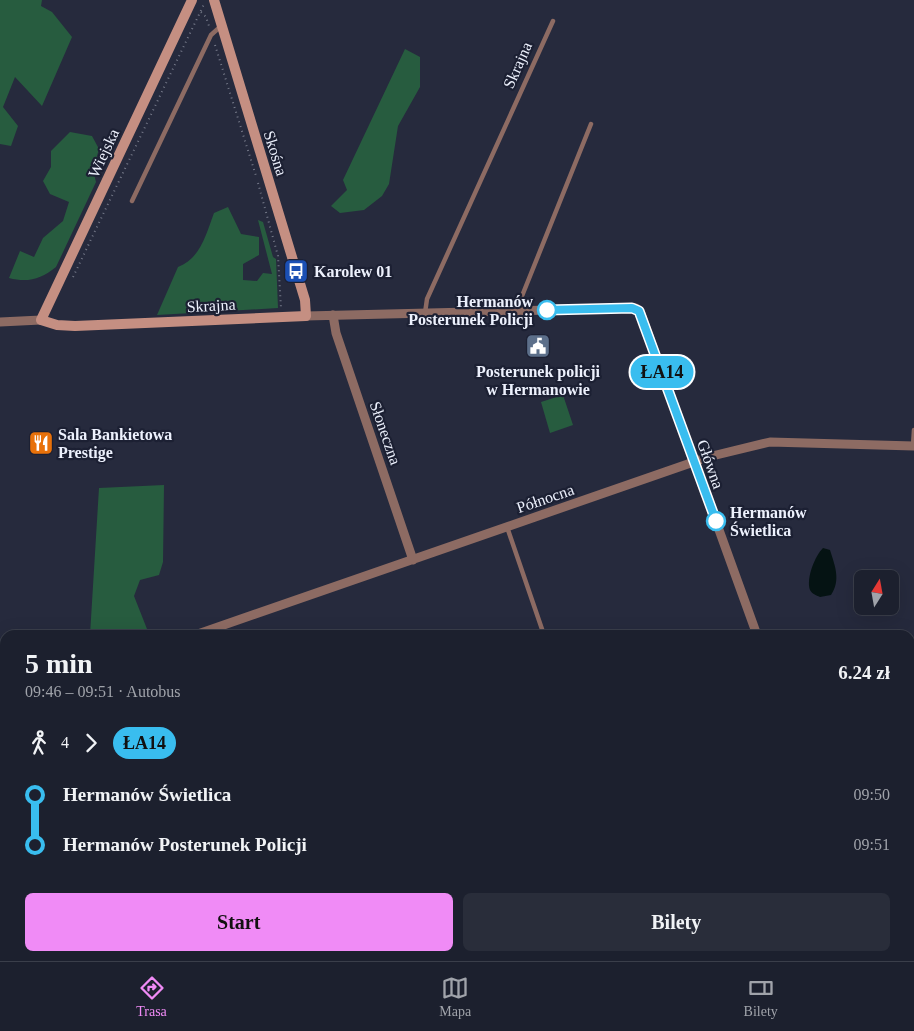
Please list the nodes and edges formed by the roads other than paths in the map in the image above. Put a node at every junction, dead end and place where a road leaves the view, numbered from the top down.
1 (192, 0) edge
2 (214, 0) edge
3 (553, 21) dead end
4 (222, 25) junction
5 (590, 124) dead end
6 (132, 201) dead end
7 (632, 308) joint
8 (519, 311) junction
9 (425, 313) junction
10 (334, 315) junction
11 (306, 316) junction
12 (42, 320) junction
13 (0, 322) edge
14 (914, 430) edge
15 (914, 446) edge
16 (694, 462) junction
17 (507, 527) junction
18 (413, 560) junction
19 (210, 630) edge
20 (542, 630) edge
21 (755, 630) edge

1 - 12 street, Wiejska
2 - 4 street, Skośna
3 - 9 lane, Skrajna
4 - 6 lane
4 - 11 street, Skośna
5 - 8 lane
7 - 8 street, Skrajna
7 - 16 street, Główna
8 - 9 street, Skrajna
9 - 10 street, Skrajna
10 - 11 street, Skrajna
10 - 18 street, Słoneczna
11 - 12 street, Skrajna
12 - 13 street, Skrajna
14 - 15 lane
15 - 16 street, Północna
16 - 17 street, Północna
16 - 21 street, Główna
17 - 18 street, Północna
17 - 20 lane
18 - 19 street, Północna

